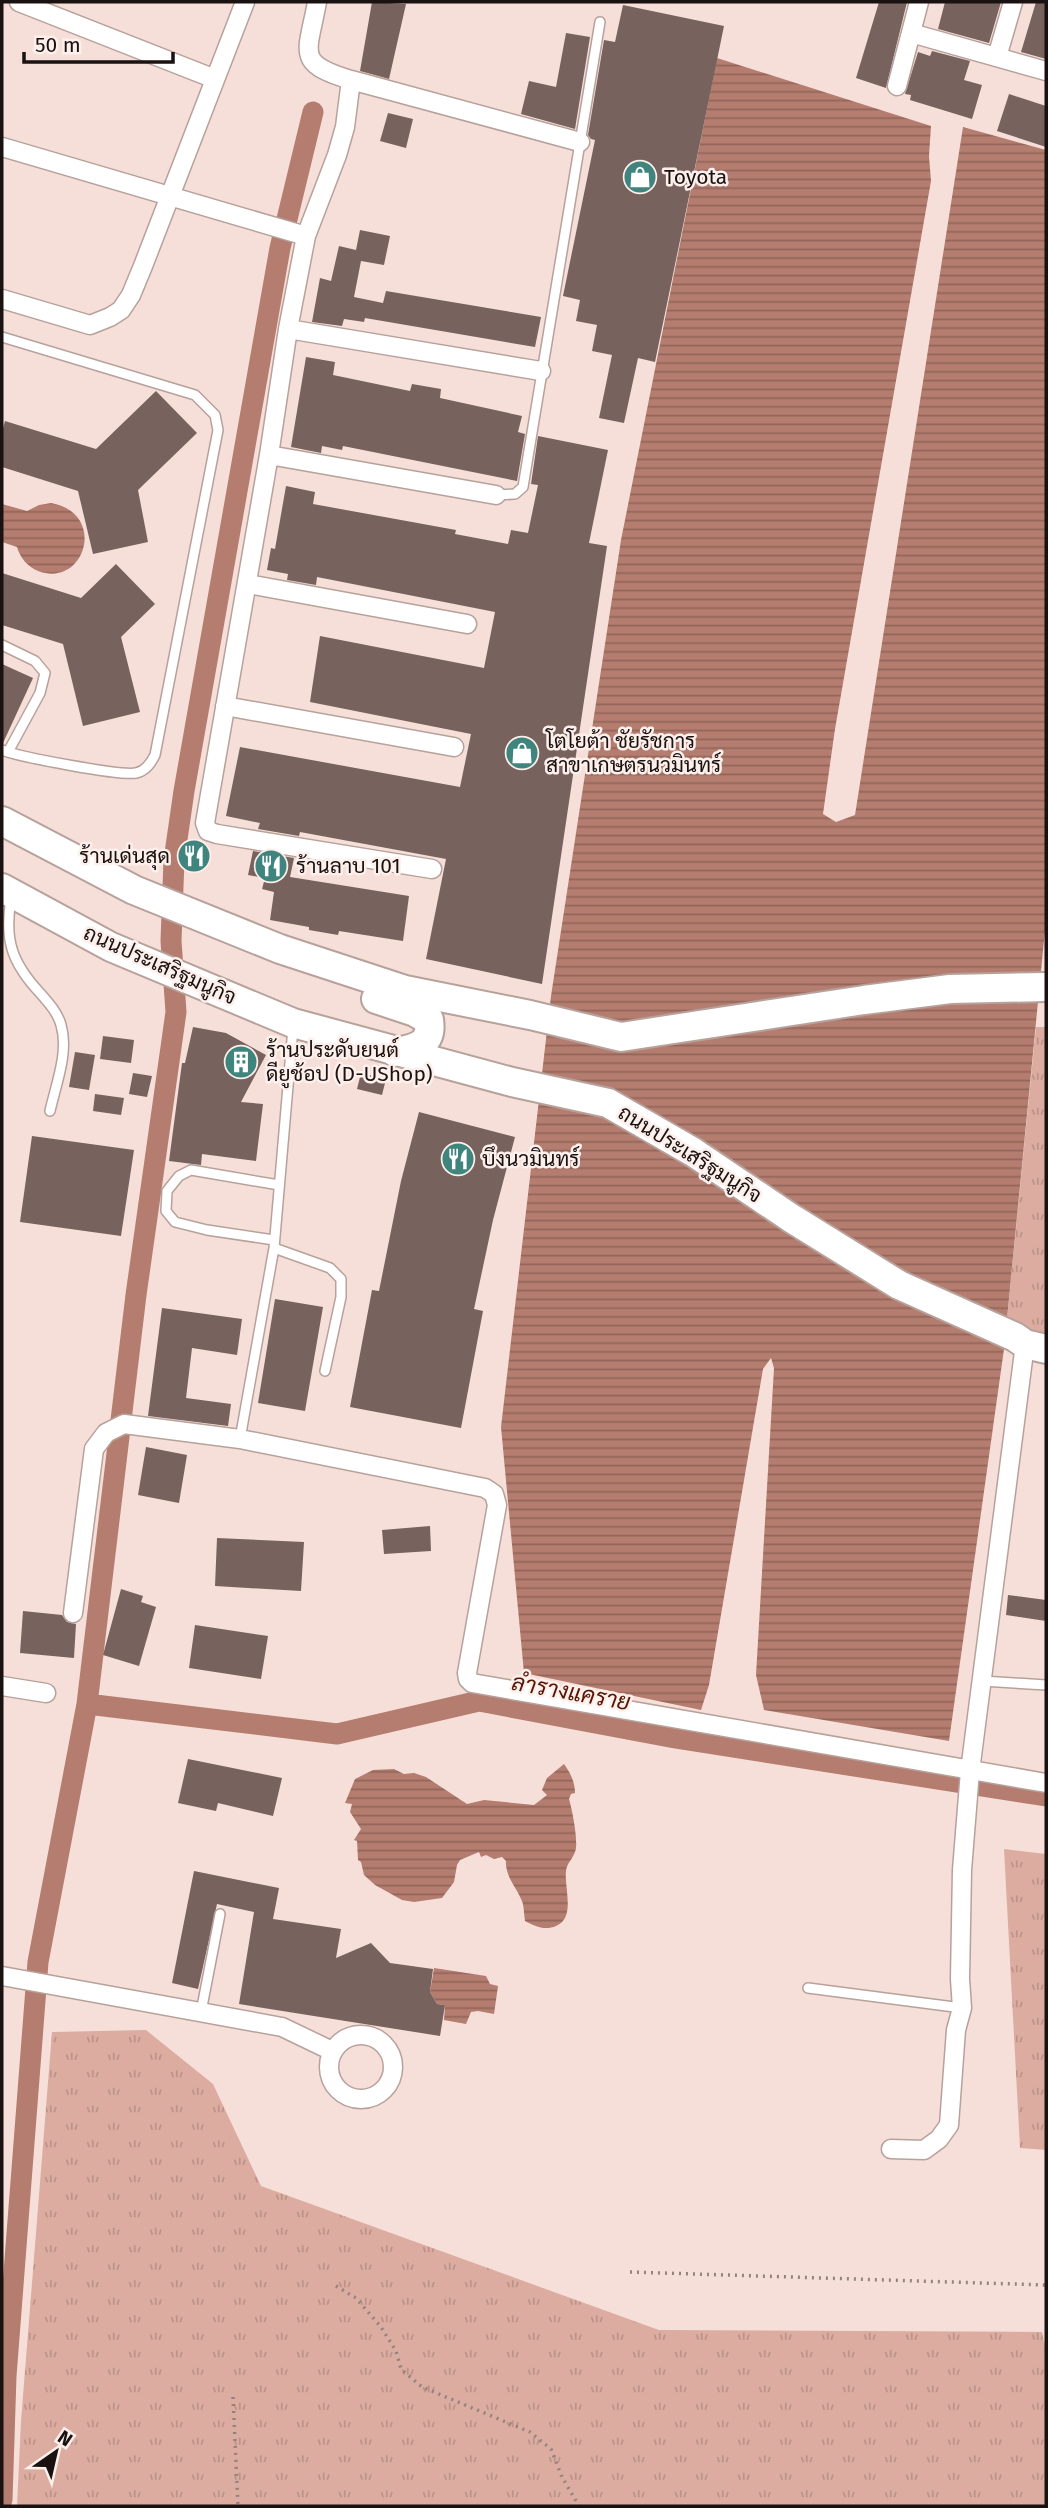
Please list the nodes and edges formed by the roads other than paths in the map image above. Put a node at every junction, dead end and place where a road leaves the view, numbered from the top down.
1 (19, 2) edge
2 (245, 2) edge
3 (317, 2) edge
4 (919, 2) edge
5 (1013, 2) edge
6 (600, 22) dead end
7 (911, 33) junction
8 (997, 57) junction
9 (1046, 71) edge
10 (215, 79) junction
11 (351, 80) junction
12 (897, 86) dead end
13 (580, 142) junction
14 (2, 147) edge
15 (169, 197) junction
16 (291, 232) junction
17 (2, 299) edge
18 (288, 328) junction
19 (2, 337) edge
20 (541, 371) junction
21 (269, 455) junction
22 (496, 495) joint
23 (248, 584) junction
24 (467, 624) dead end
25 (2, 645) edge
26 (225, 706) junction
27 (454, 747) dead end
28 (5, 751) edge
29 (2, 821) edge
30 (432, 869) dead end
31 (7, 891) edge
32 (171, 908) junction
33 (1046, 987) edge
34 (293, 1023) junction
35 (396, 1052) junction
36 (50, 1111) dead end
37 (279, 1185) junction
38 (274, 1244) junction
39 (1029, 1343) edge
40 (325, 1371) dead end
41 (240, 1439) junction
42 (73, 1613) dead end
43 (982, 1681) junction
44 (1046, 1685) edge
45 (2, 1686) edge
46 (46, 1693) dead end
47 (969, 1782) junction
48 (1046, 1783) edge
49 (220, 1914) dead end
50 (2, 1976) edge
51 (808, 1988) dead end
52 (962, 2008) junction
53 (201, 2012) junction
54 (332, 2051) dead end
55 (891, 2149) dead end

1 - 10 street
2 - 10 street
3 - 11 street
4 - 7 street
5 - 8 street
6 - 13 lane
7 - 8 street
7 - 12 street
8 - 9 street
10 - 15 street
11 - 13 street
11 - 16 street
13 - 20 lane
14 - 15 street
15 - 16 street
15 - 17 street
16 - 18 street
18 - 20 street
18 - 21 street
19 - 28 lane
20 - 22 lane
21 - 22 street
21 - 23 street
23 - 24 street
23 - 26 street
25 - 28 lane
26 - 27 street
26 - 30 street
29 - 32 main road
31 - 34 main road, ถนนประเสริฐมนูกิจ
31 - 36 lane
32 - 33 main road
32 - 35 main road
34 - 35 main road, ถนนประเสริฐมนูกิจ
34 - 37 lane
35 - 39 main road, ถนนประเสริฐมนูกิจ
37 - 38 lane
37 - 38 lane
38 - 40 lane
38 - 41 lane
39 - 43 street
41 - 42 street
41 - 47 street
43 - 44 lane
43 - 47 street
45 - 46 street
47 - 48 street
47 - 52 street
49 - 53 lane
50 - 53 street
51 - 52 lane
52 - 55 street
53 - 54 street

